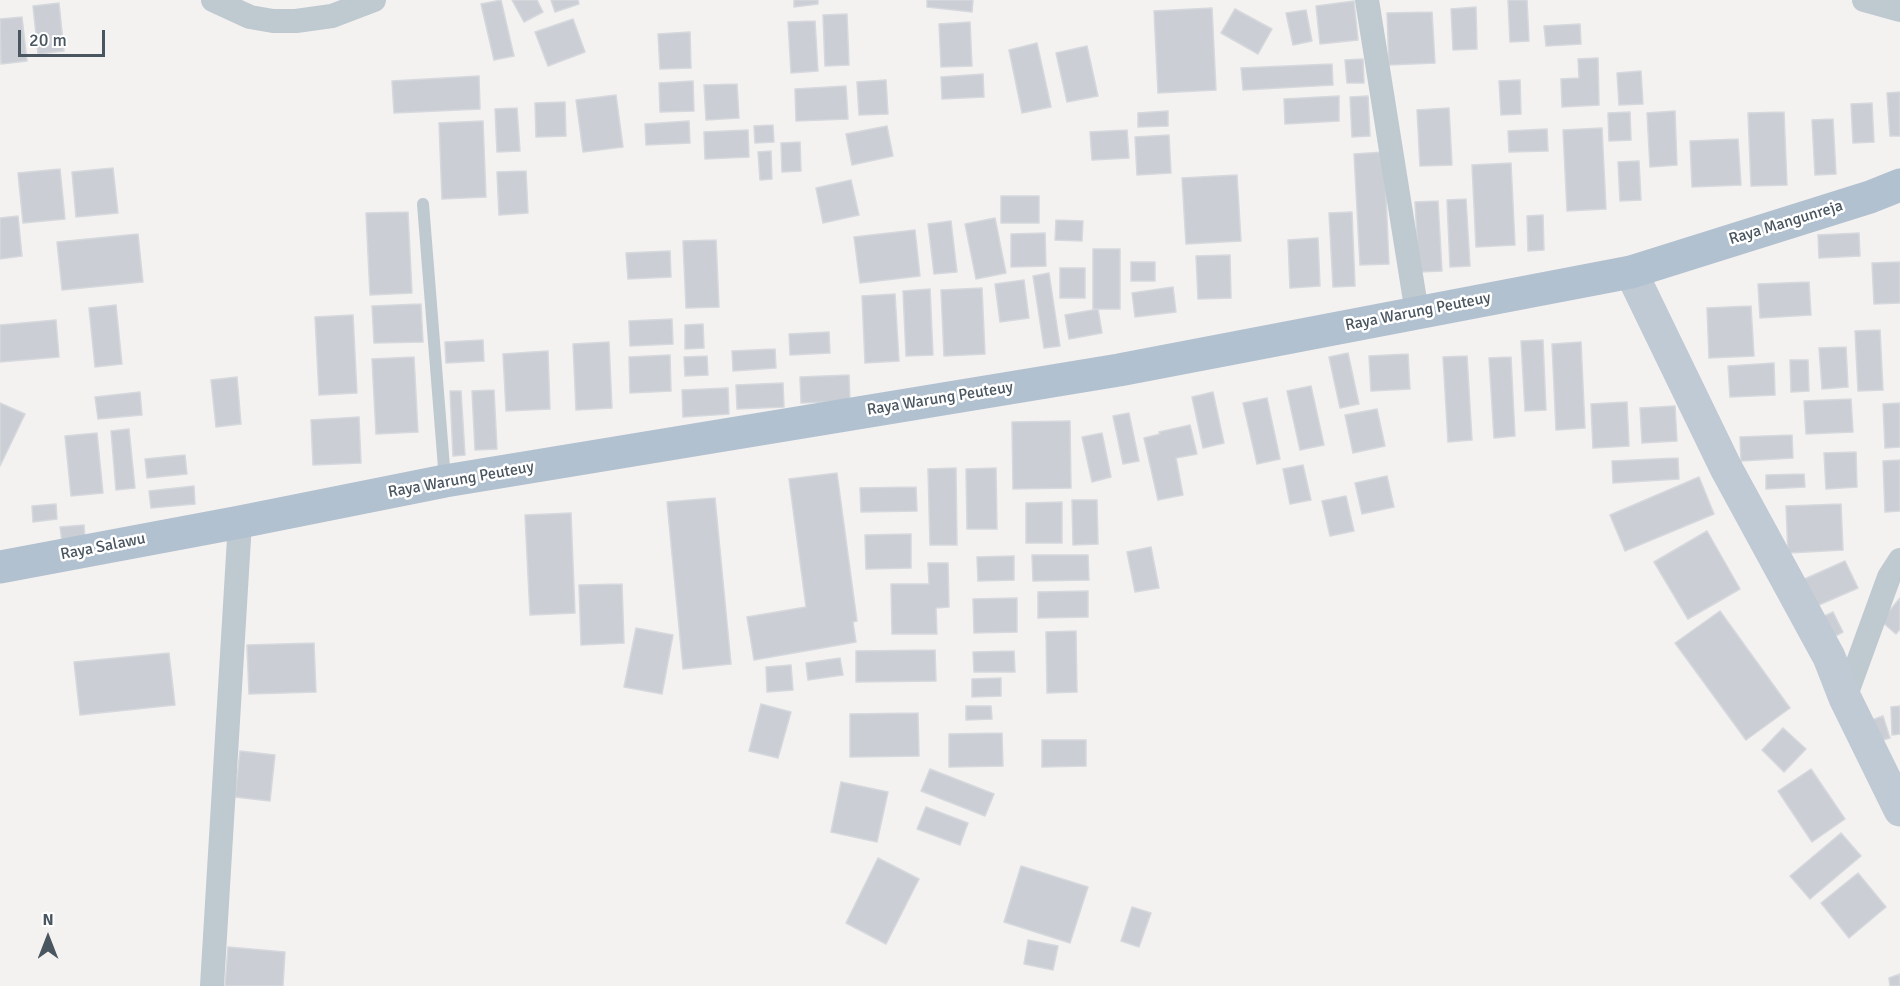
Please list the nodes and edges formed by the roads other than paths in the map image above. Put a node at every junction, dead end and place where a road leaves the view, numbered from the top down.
1 (213, 0) edge
2 (374, 0) edge
3 (1367, 0) edge
4 (1864, 0) edge
5 (1900, 10) edge
6 (1900, 185) edge
7 (423, 204) dead end
8 (1671, 258) joint
9 (1631, 272) junction
10 (1417, 313) junction
11 (445, 481) junction
12 (240, 522) junction
13 (207, 528) joint
14 (1900, 560) edge
15 (0, 567) edge
16 (1845, 698) junction
17 (1900, 810) edge
18 (212, 986) edge

1 - 2 street
3 - 10 street
4 - 5 street
6 - 8 main road, Raya Mangunreja
7 - 11 lane
8 - 9 main road, Raya Warung Peuteuy
9 - 10 main road, Raya Warung Peuteuy
9 - 16 main road
10 - 11 main road, Raya Warung Peuteuy
11 - 12 main road, Raya Warung Peuteuy
12 - 13 main road, Raya Warung Peuteuy
12 - 18 street
13 - 15 main road, Raya Salawu
14 - 16 street
16 - 17 main road

